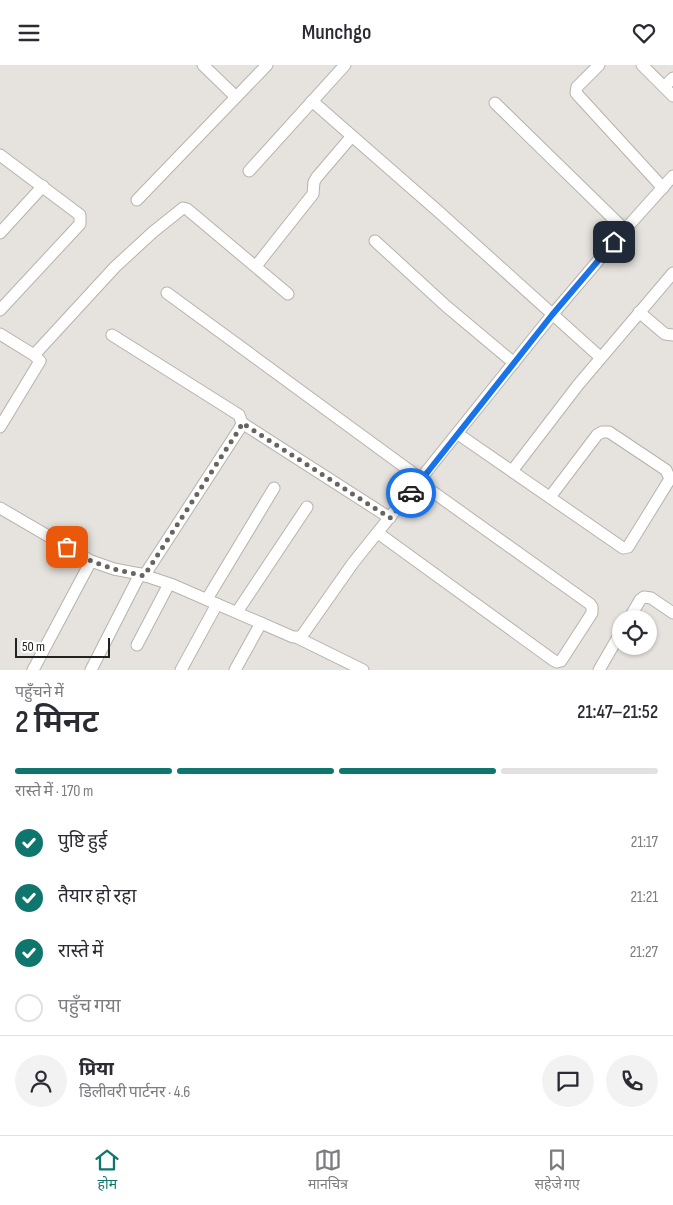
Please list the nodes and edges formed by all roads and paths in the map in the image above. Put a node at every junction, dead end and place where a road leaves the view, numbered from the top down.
1 (203, 65) edge
2 (267, 65) edge
3 (344, 65) edge
4 (599, 65) edge
5 (642, 65) edge
6 (673, 78) edge
7 (664, 87) junction
8 (673, 96) edge
9 (236, 97) junction
10 (312, 101) junction
11 (495, 103) dead end
12 (352, 136) junction
13 (0, 155) edge
14 (249, 171) dead end
15 (673, 176) edge
16 (43, 186) junction
17 (662, 188) junction
18 (137, 200) dead end
19 (624, 230) junction
20 (0, 233) edge
21 (375, 241) dead end
22 (256, 266) junction
23 (673, 273) edge
24 (167, 293) dead end
25 (288, 294) dead end
26 (0, 310) edge
27 (639, 312) junction
28 (552, 315) junction
29 (0, 334) edge
30 (112, 335) dead end
31 (673, 335) edge
32 (34, 355) junction
33 (600, 357) junction
34 (514, 363) junction
35 (242, 423) junction
36 (0, 427) edge
37 (458, 434) junction
38 (512, 471) junction
39 (420, 480) junction
40 (672, 480) edge
41 (274, 488) dead end
42 (550, 497) junction
43 (307, 507) dead end
44 (0, 508) edge
45 (390, 518) junction
46 (378, 533) junction
47 (91, 561) junction
48 (142, 575) junction
49 (169, 584) junction
50 (212, 601) junction
51 (634, 610) edge
52 (237, 612) junction
53 (673, 613) edge
54 (261, 623) junction
55 (298, 638) junction
56 (137, 645) dead end
57 (612, 648) edge
58 (345, 666) edge
59 (33, 670) edge
60 (92, 670) edge
61 (181, 670) edge
62 (235, 670) edge
63 (363, 670) edge
64 (599, 670) edge

1 - 9 street
2 - 9 street
3 - 10 street
4 - 17 street
5 - 7 street
6 - 7 street
7 - 8 street
9 - 18 street
10 - 12 street
10 - 14 street
11 - 19 street
12 - 22 street
12 - 28 street
13 - 16 street
15 - 17 street
16 - 20 street
16 - 26 street
17 - 19 street
19 - 28 street
21 - 34 street
22 - 25 street
22 - 32 street
23 - 27 street
24 - 39 street
27 - 31 street
27 - 33 street
28 - 33 street
28 - 34 street
29 - 32 street
30 - 35 street
32 - 36 street
33 - 38 street
34 - 37 street
35 - 45 street
35 - 48 street
37 - 38 street
37 - 39 street
38 - 42 street
39 - 45 street
39 - 46 street
40 - 42 street
40 - 42 street
41 - 50 street
43 - 52 street
44 - 47 street
45 - 46 street
46 - 55 street
47 - 48 street
47 - 59 street
48 - 49 street
48 - 60 street
49 - 50 street
49 - 56 street
50 - 52 street
50 - 61 street
51 - 53 street
52 - 54 street
54 - 55 street
54 - 62 street
55 - 58 street
57 - 64 street
58 - 63 street

